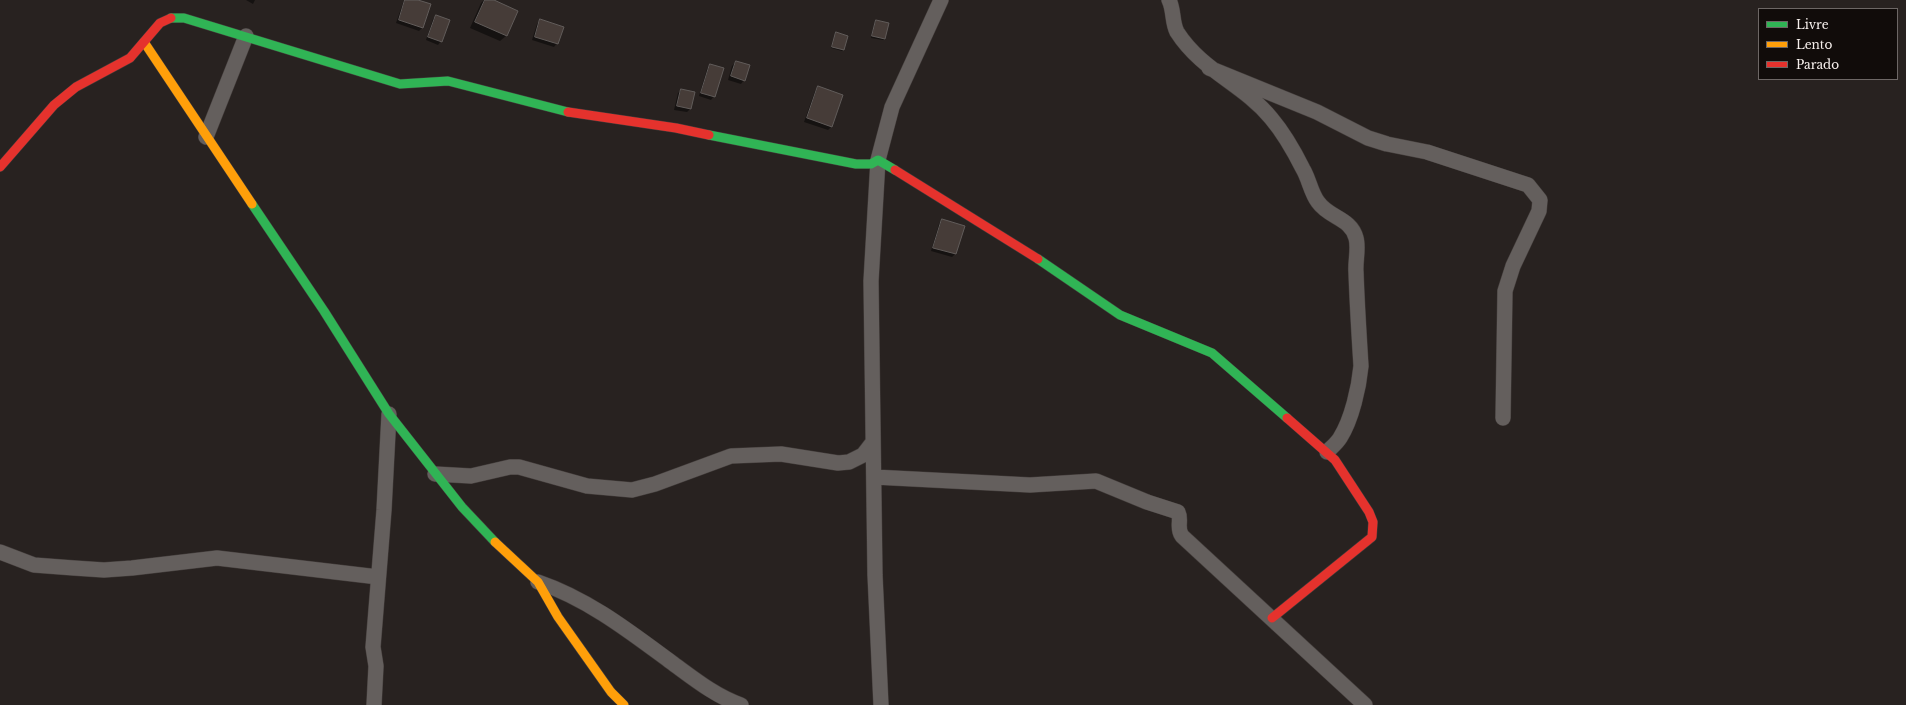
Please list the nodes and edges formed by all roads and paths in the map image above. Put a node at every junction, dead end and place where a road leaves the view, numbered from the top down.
1 (941, 0) edge
2 (1169, 0) edge
3 (246, 36) junction
4 (144, 42) junction
5 (1209, 68) junction
6 (206, 137) junction
7 (878, 160) junction
8 (0, 167) edge
9 (389, 414) junction
10 (1502, 418) dead end
11 (873, 442) junction
12 (1327, 452) junction
13 (435, 474) junction
14 (874, 477) junction
15 (0, 552) edge
16 (378, 577) junction
17 (538, 582) junction
18 (1272, 618) junction
19 (374, 705) edge
20 (624, 705) edge
21 (741, 705) edge
22 (881, 705) edge
23 (1365, 705) edge

1 - 7 street
2 - 5 street
3 - 4 street
3 - 6 street
3 - 7 street
4 - 6 street
4 - 8 street
5 - 10 street
5 - 12 street
6 - 9 street
7 - 11 street
7 - 12 street
9 - 13 street
9 - 16 street
11 - 13 street
11 - 14 street
12 - 18 street
13 - 17 street
14 - 18 street
14 - 22 street
15 - 16 street
16 - 19 street
17 - 20 street
17 - 21 street
18 - 23 street

